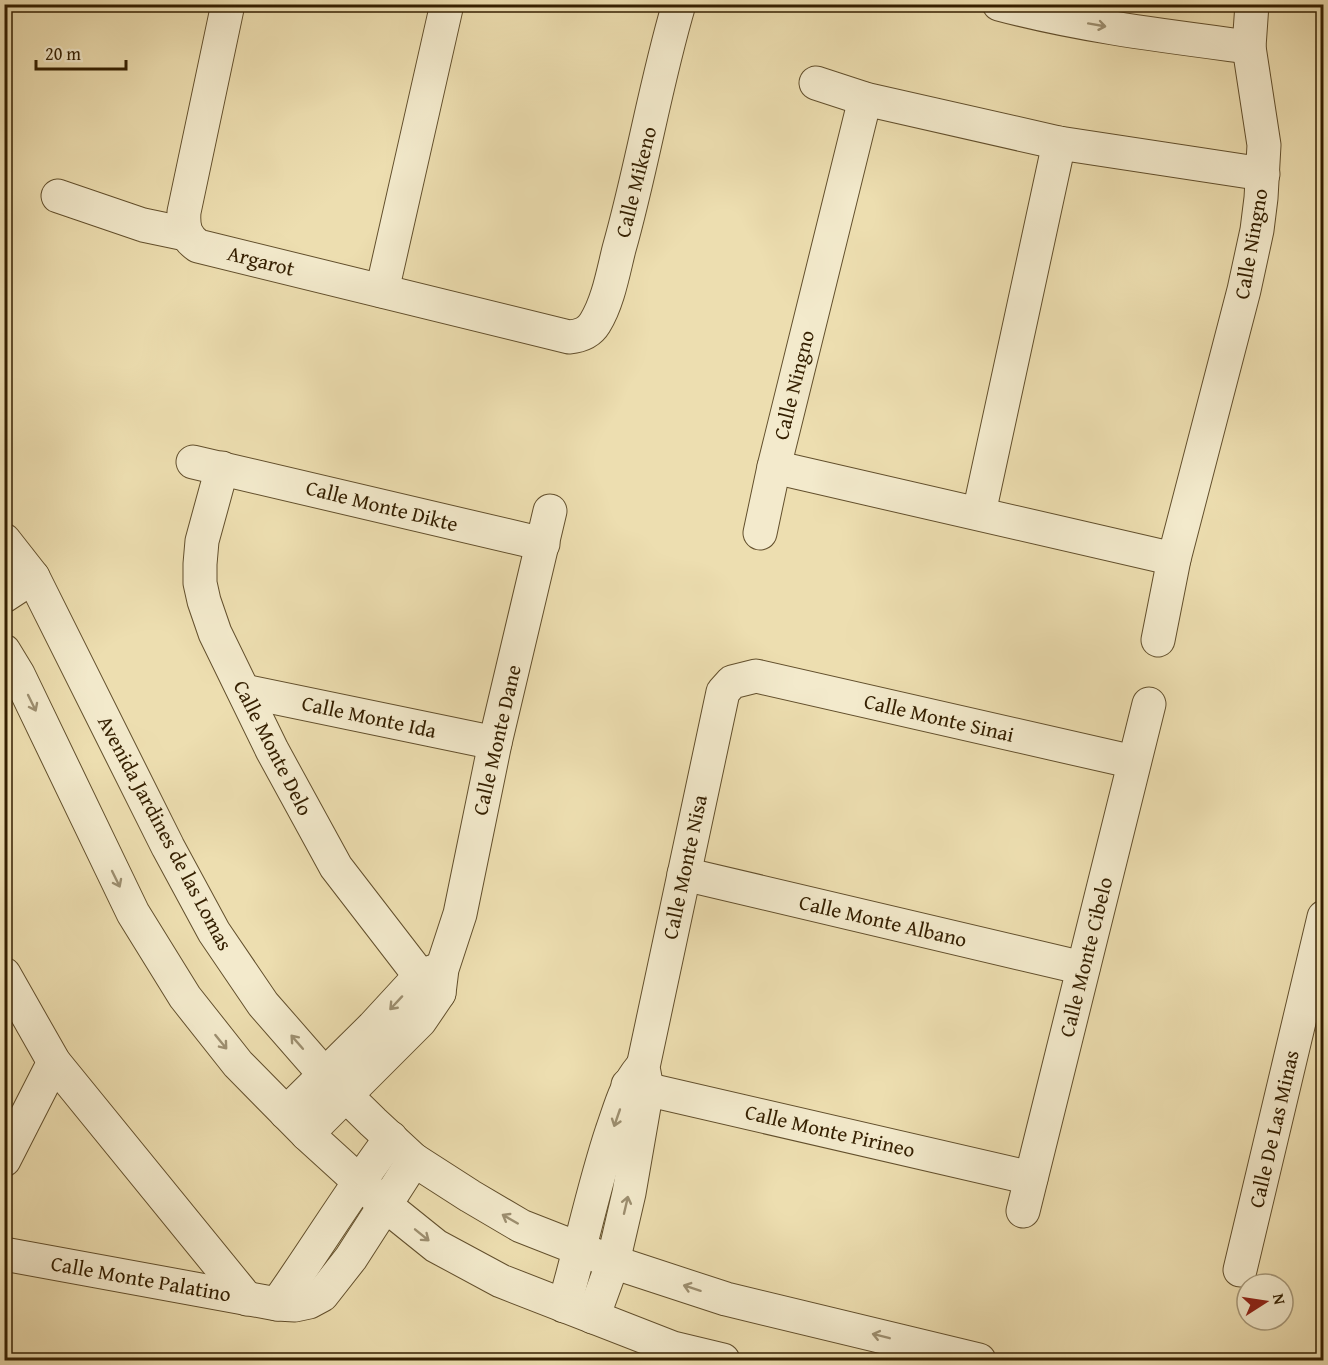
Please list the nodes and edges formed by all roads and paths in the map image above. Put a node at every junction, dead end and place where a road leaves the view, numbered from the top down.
1 (228, 4) edge
2 (447, 4) edge
3 (999, 4) edge
4 (1252, 4) edge
5 (673, 6) edge
6 (1249, 47) junction
7 (816, 82) dead end
8 (866, 99) junction
9 (1059, 144) junction
10 (1263, 174) junction
11 (58, 196) dead end
12 (186, 234) junction
13 (382, 291) junction
14 (569, 337) joint
15 (208, 465) joint
16 (774, 467) junction
17 (550, 511) dead end
18 (980, 513) junction
19 (760, 533) dead end
20 (4, 540) edge
21 (543, 544) junction
22 (1174, 559) junction
23 (33, 577) junction
24 (4, 596) edge
25 (1158, 640) dead end
26 (4, 651) edge
27 (743, 678) joint
28 (244, 691) junction
29 (1149, 704) dead end
30 (495, 743) junction
31 (1134, 762) junction
32 (684, 874) junction
33 (1323, 917) edge
34 (1083, 968) junction
35 (4, 974) edge
36 (434, 979) junction
37 (54, 1062) junction
38 (639, 1080) junction
39 (336, 1086) junction
40 (297, 1124) junction
41 (403, 1149) junction
42 (4, 1160) edge
43 (1031, 1178) junction
44 (358, 1182) junction
45 (385, 1205) junction
46 (1023, 1210) dead end
47 (580, 1250) junction
48 (4, 1254) edge
49 (613, 1262) junction
50 (1240, 1270) dead end
51 (262, 1301) junction
52 (579, 1312) junction
53 (965, 1359) edge
54 (723, 1360) edge

1 - 12 street
2 - 13 street
3 -> 6 street
4 - 6 street, Calle Ningno
5 - 14 street, Calle Mikeno
6 - 10 street, Calle Ningno
7 - 8 street, Calle Ningno
8 - 9 street, Calle Ningno
8 - 16 street, Calle Ningno
9 - 10 street, Calle Ningno
9 - 18 street
10 - 22 street, Calle Ningno
11 - 12 street, Argarot
12 - 13 street, Argarot
13 - 14 street, Argarot
15 - 21 street, Calle Monte Dikte
15 - 28 street, Calle Monte Delo
16 - 18 street, Calle Ningno
16 - 19 street
17 - 21 street, Calle Monte Dane
18 - 22 street, Calle Ningno
20 - 23 street, Avenida Jardines de las Lomas
21 - 30 street, Calle Monte Dane
22 - 25 street, Calle Ningno
23 - 24 street
39 -> 23 street, Avenida Jardines de las Lomas
26 -> 40 street
27 - 31 street, Calle Monte Sinai
27 - 32 street, Calle Monte Nisa
28 - 30 street, Calle Monte Ida
28 - 36 street, Calle Monte Delo
29 - 31 street, Calle Monte Cibelo
30 - 36 street, Calle Monte Dane
31 - 34 street, Calle Monte Cibelo
32 - 34 street, Calle Monte Albano
32 - 38 street, Calle Monte Nisa
33 - 50 street, Calle De Las Minas
34 - 43 street, Calle Monte Cibelo
35 - 37 street
36 - 39 street, Calle Monte Dane
37 - 42 street
37 - 51 street
38 - 43 street, Calle Monte Pirineo
38 -> 47 street, Calle Monte Nisa
49 -> 38 street, Calle Monte Nisa
39 - 40 street, Calle Monte Dane
39 - 41 street, Avenida Jardines de las Lomas
40 - 44 street
41 - 44 street
41 - 45 street, Calle Monte Palatino
47 -> 41 street, Avenida Jardines de las Lomas
43 - 46 street, Calle Monte Cibelo
44 - 45 street
44 - 51 street
45 - 51 street, Calle Monte Palatino
45 -> 52 street
47 - 49 street, Avenida Jardines de las Lomas
47 - 52 street, Calle Monte Nisa
48 - 51 street, Calle Monte Palatino
49 - 52 street, Calle Monte Nisa
53 -> 49 street, Avenida Jardines de las Lomas
52 - 54 street

